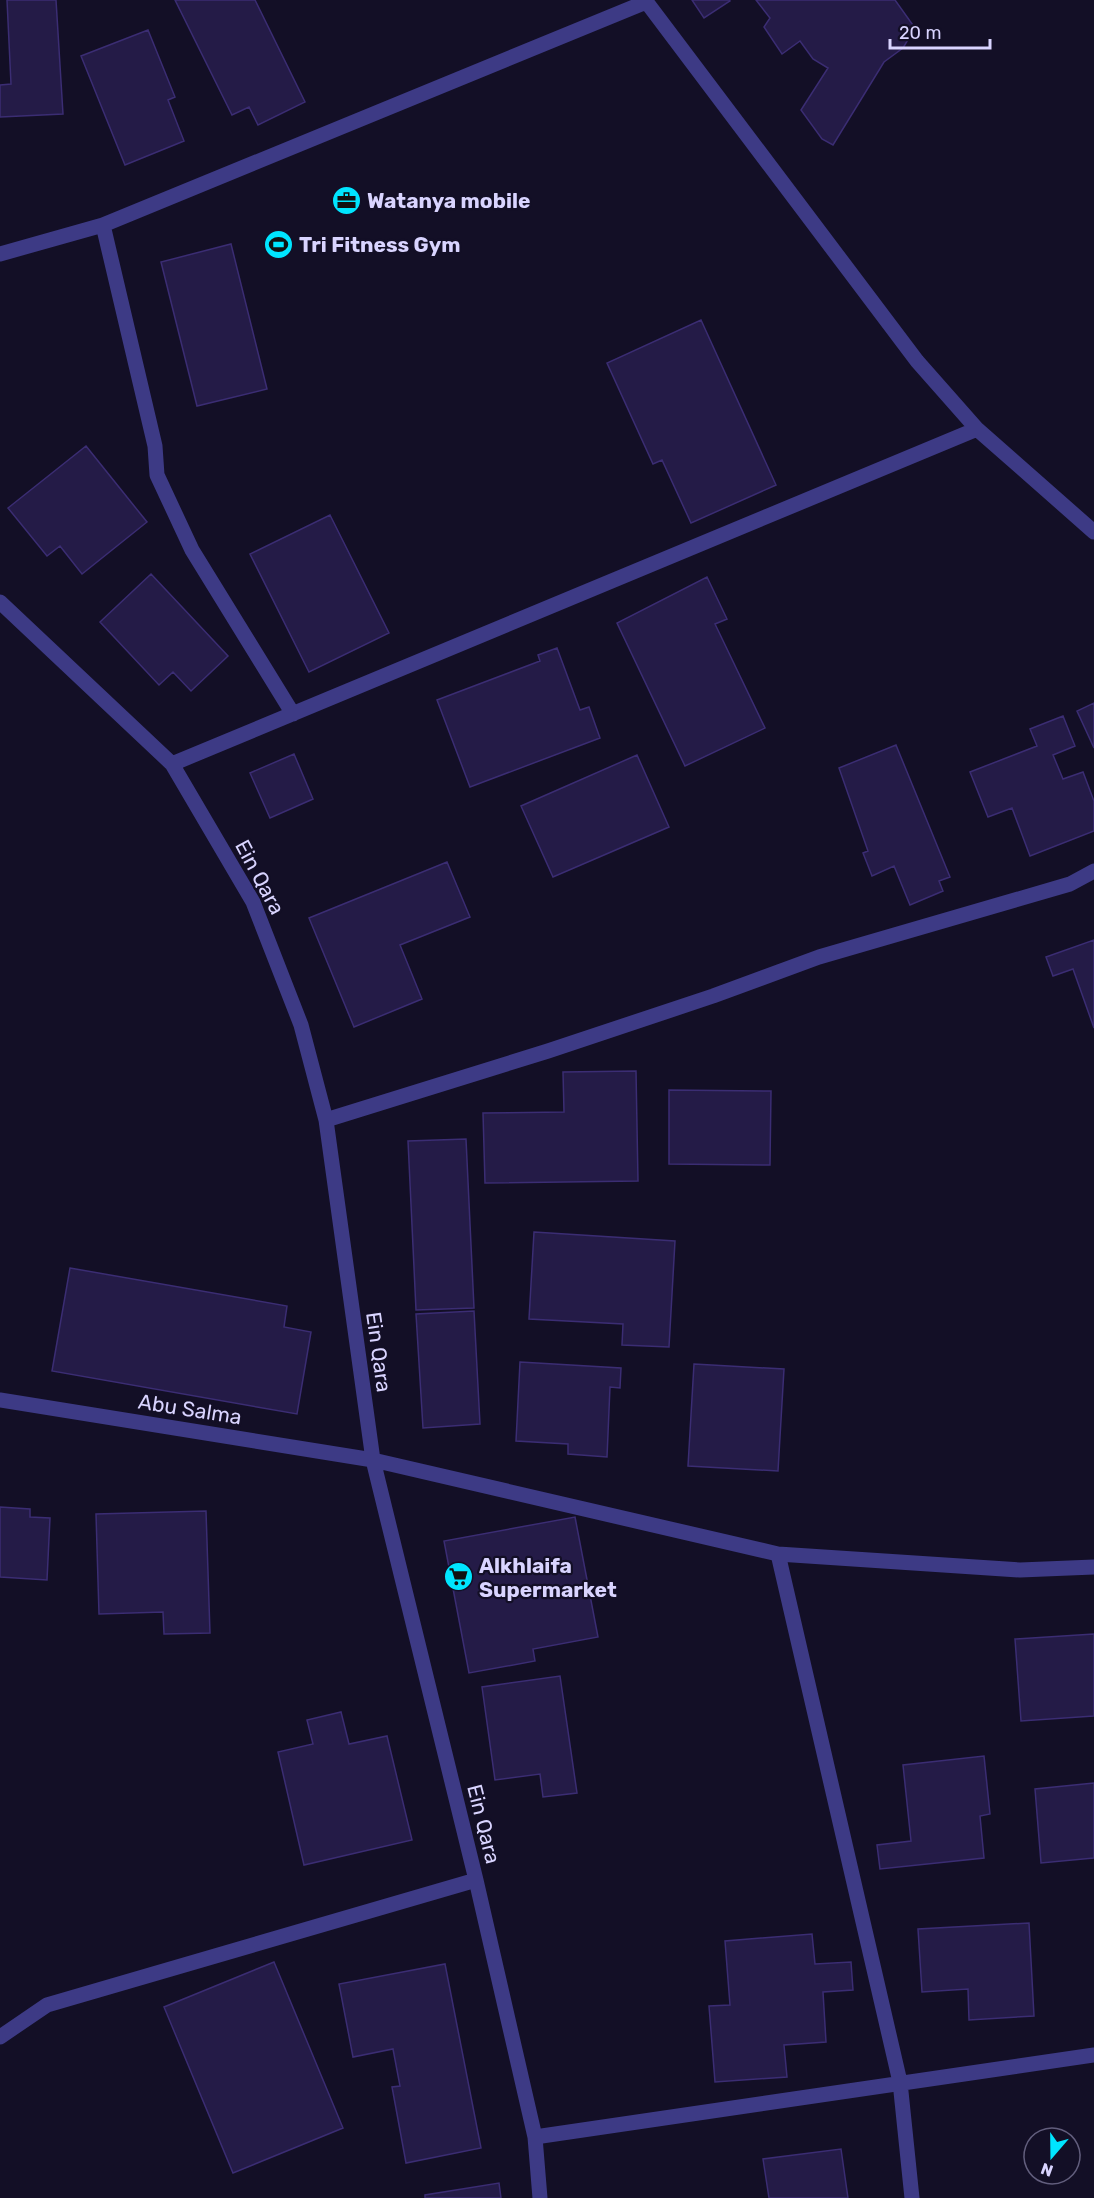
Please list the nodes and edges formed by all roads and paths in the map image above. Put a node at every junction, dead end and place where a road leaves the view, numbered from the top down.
1 (645, 1) edge
2 (103, 225) junction
3 (0, 254) edge
4 (977, 429) junction
5 (1094, 532) edge
6 (0, 602) edge
7 (293, 714) junction
8 (172, 764) junction
9 (1094, 871) edge
10 (327, 1120) junction
11 (0, 1400) edge
12 (373, 1460) junction
13 (777, 1554) junction
14 (1094, 1567) edge
15 (476, 1880) junction
16 (0, 2037) edge
17 (1094, 2055) edge
18 (900, 2082) junction
19 (535, 2137) junction
20 (540, 2198) edge
21 (912, 2198) edge

1 - 2 street
1 - 4 street
2 - 3 street
2 - 7 street
4 - 5 street
4 - 7 street
6 - 8 street, Ein Qara
7 - 8 street
8 - 10 street, Ein Qara
9 - 10 street
10 - 12 street, Ein Qara
11 - 12 street, Abu Salma
12 - 13 street, Abu Salma
12 - 15 street, Ein Qara
13 - 14 street, Abu Salma
13 - 18 street
15 - 16 street
15 - 19 street, Ein Qara
17 - 18 street
18 - 19 street
18 - 21 street
19 - 20 street, Ein Qara

